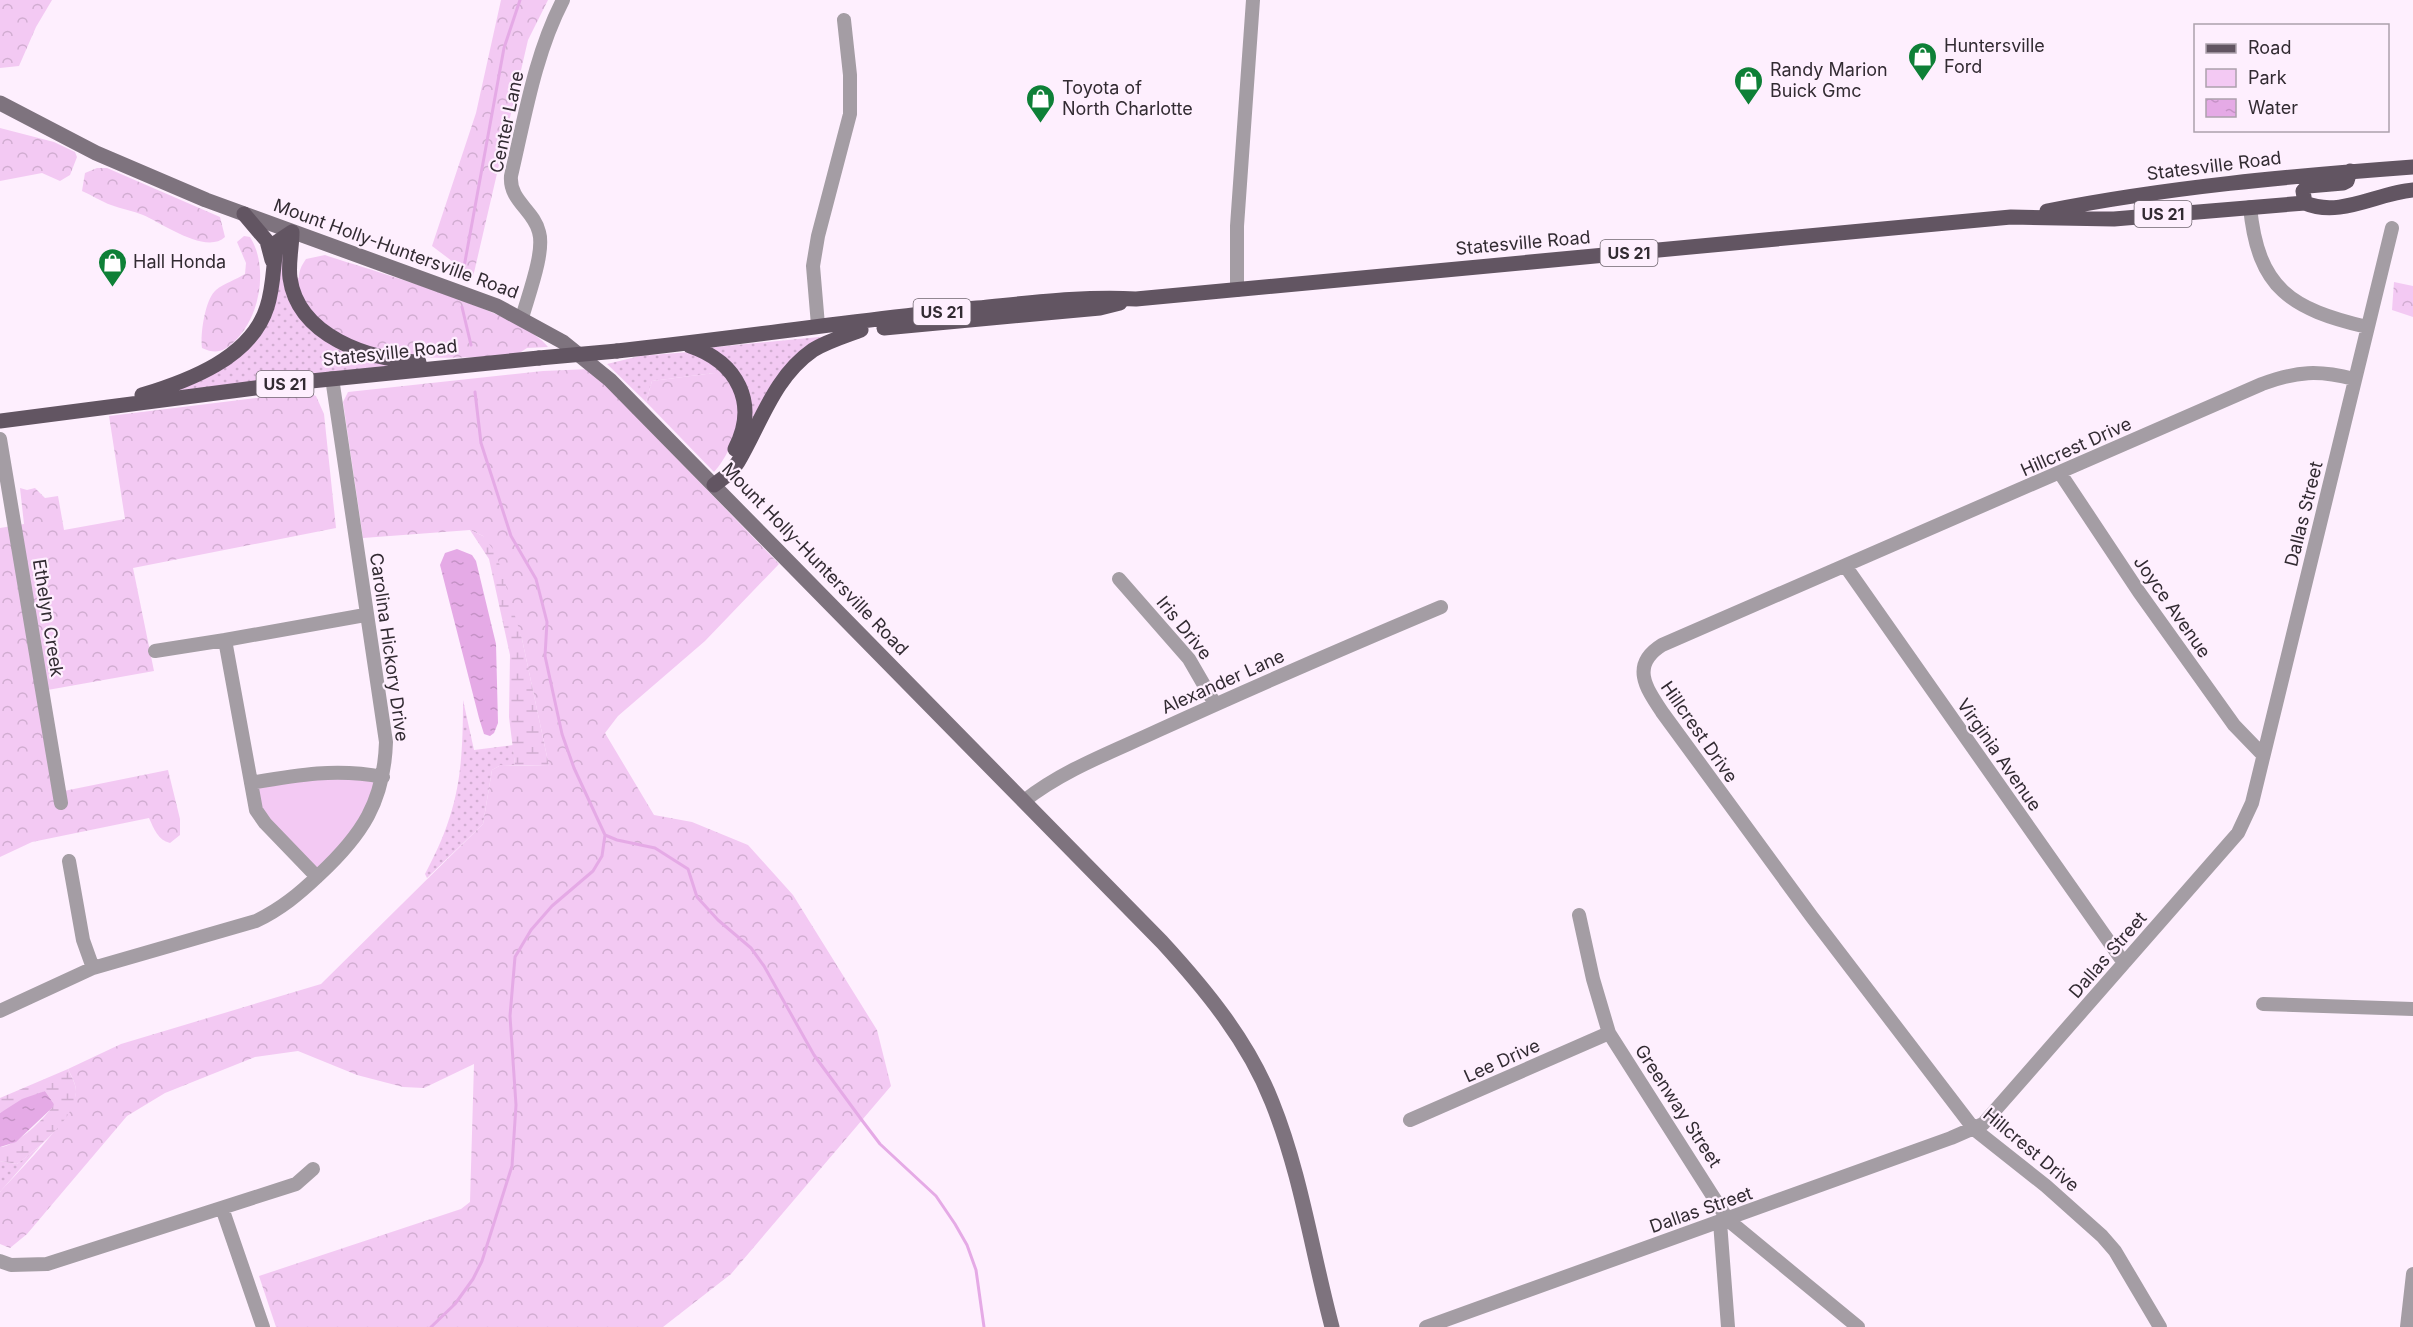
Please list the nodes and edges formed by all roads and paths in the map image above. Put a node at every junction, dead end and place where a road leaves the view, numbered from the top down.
1 (563, 0) edge
2 (1253, 0) edge
3 (844, 20) dead end
4 (0, 103) edge
5 (2413, 167) edge
6 (2350, 171) junction
7 (2413, 190) edge
8 (2305, 203) junction
9 (2250, 207) junction
10 (244, 214) junction
11 (2021, 216) junction
12 (2392, 228) dead end
13 (292, 232) junction
14 (273, 266) junction
15 (1237, 290) junction
16 (1136, 299) junction
17 (522, 318) junction
18 (818, 325) junction
19 (2367, 327) junction
20 (861, 330) junction
21 (750, 337) junction
22 (684, 344) junction
23 (464, 365) junction
24 (333, 378) junction
25 (2354, 379) junction
26 (106, 406) junction
27 (0, 421) edge
28 (0, 439) edge
29 (2060, 473) junction
30 (714, 485) junction
31 (1846, 567) junction
32 (1119, 579) dead end
33 (1441, 607) dead end
34 (366, 615) junction
35 (225, 639) junction
36 (155, 651) dead end
37 (1215, 704) junction
38 (2263, 755) junction
39 (383, 777) junction
40 (251, 783) junction
41 (1024, 801) junction
42 (61, 803) dead end
43 (69, 861) dead end
44 (317, 877) junction
45 (1579, 915) dead end
46 (2124, 963) junction
47 (93, 968) junction
48 (2263, 1004) dead end
49 (2413, 1010) edge
50 (0, 1011) edge
51 (1609, 1033) junction
52 (1410, 1120) dead end
53 (1974, 1129) junction
54 (313, 1169) dead end
55 (222, 1208) junction
56 (1724, 1221) junction
57 (0, 1261) edge
58 (2413, 1274) edge
59 (263, 1327) edge
60 (1332, 1327) edge
61 (1426, 1327) edge
62 (1728, 1327) edge
63 (1858, 1327) edge
64 (2160, 1327) edge
65 (2407, 1327) edge

1 - 17 street, Center Lane
2 - 15 street
3 - 18 street
4 - 10 main road, Mount Holly-Huntersville Road
5 - 6 main road, Statesville Road / US 21
6 - 8 main road
6 - 11 main road, Statesville Road / US 21
7 - 8 main road, Statesville Road / US 21
8 - 9 main road, Statesville Road / US 21
9 - 11 main road, Statesville Road / US 21
9 - 19 street
10 - 13 main road, Mount Holly-Huntersville Road
10 - 14 main road
11 - 15 main road, Statesville Road / US 21
12 - 19 street, Dallas Street
13 - 14 main road
13 - 17 main road, Mount Holly-Huntersville Road
13 - 23 main road
14 - 26 main road
15 - 16 main road, Statesville Road / US 21
16 - 18 main road, Statesville Road / US 21
16 - 20 main road, Statesville Road / US 21
17 - 30 main road, Mount Holly-Huntersville Road
18 - 21 main road, Statesville Road / US 21
19 - 25 street, Dallas Street
20 - 21 main road, Statesville Road / US 21
20 - 30 main road
21 - 22 main road, Statesville Road / US 21
22 - 23 main road, Statesville Road / US 21, bridge
22 - 30 main road
23 - 24 main road, Statesville Road / US 21
24 - 26 main road, Statesville Road / US 21
24 - 34 street, Carolina Hickory Drive
25 - 29 street, Hillcrest Drive
25 - 38 street, Dallas Street
26 - 27 main road, Statesville Road / US 21
28 - 42 street, Ethelyn Creek
29 - 31 street, Hillcrest Drive
29 - 38 street, Joyce Avenue
30 - 41 main road, Mount Holly-Huntersville Road
31 - 46 street, Virginia Avenue
31 - 53 street, Hillcrest Drive
32 - 37 street, Iris Drive
33 - 37 street, Alexander Lane
34 - 35 street
34 - 39 street, Carolina Hickory Drive
35 - 36 street
35 - 40 street
37 - 41 street, Alexander Lane
38 - 46 street, Dallas Street
39 - 40 street
39 - 44 street, Carolina Hickory Drive
40 - 44 street
41 - 60 main road, Mount Holly-Huntersville Road
43 - 47 street
44 - 47 street, Carolina Hickory Drive
45 - 51 street, Greenway Street
46 - 53 street, Dallas Street
47 - 50 street, Carolina Hickory Drive
48 - 49 street
51 - 52 street, Lee Drive
51 - 56 street, Greenway Street
53 - 56 street, Dallas Street
53 - 64 street, Hillcrest Drive
54 - 55 street
55 - 57 street
55 - 59 street
56 - 61 street, Dallas Street
56 - 62 street
56 - 63 street, Greenway Street
58 - 65 street

